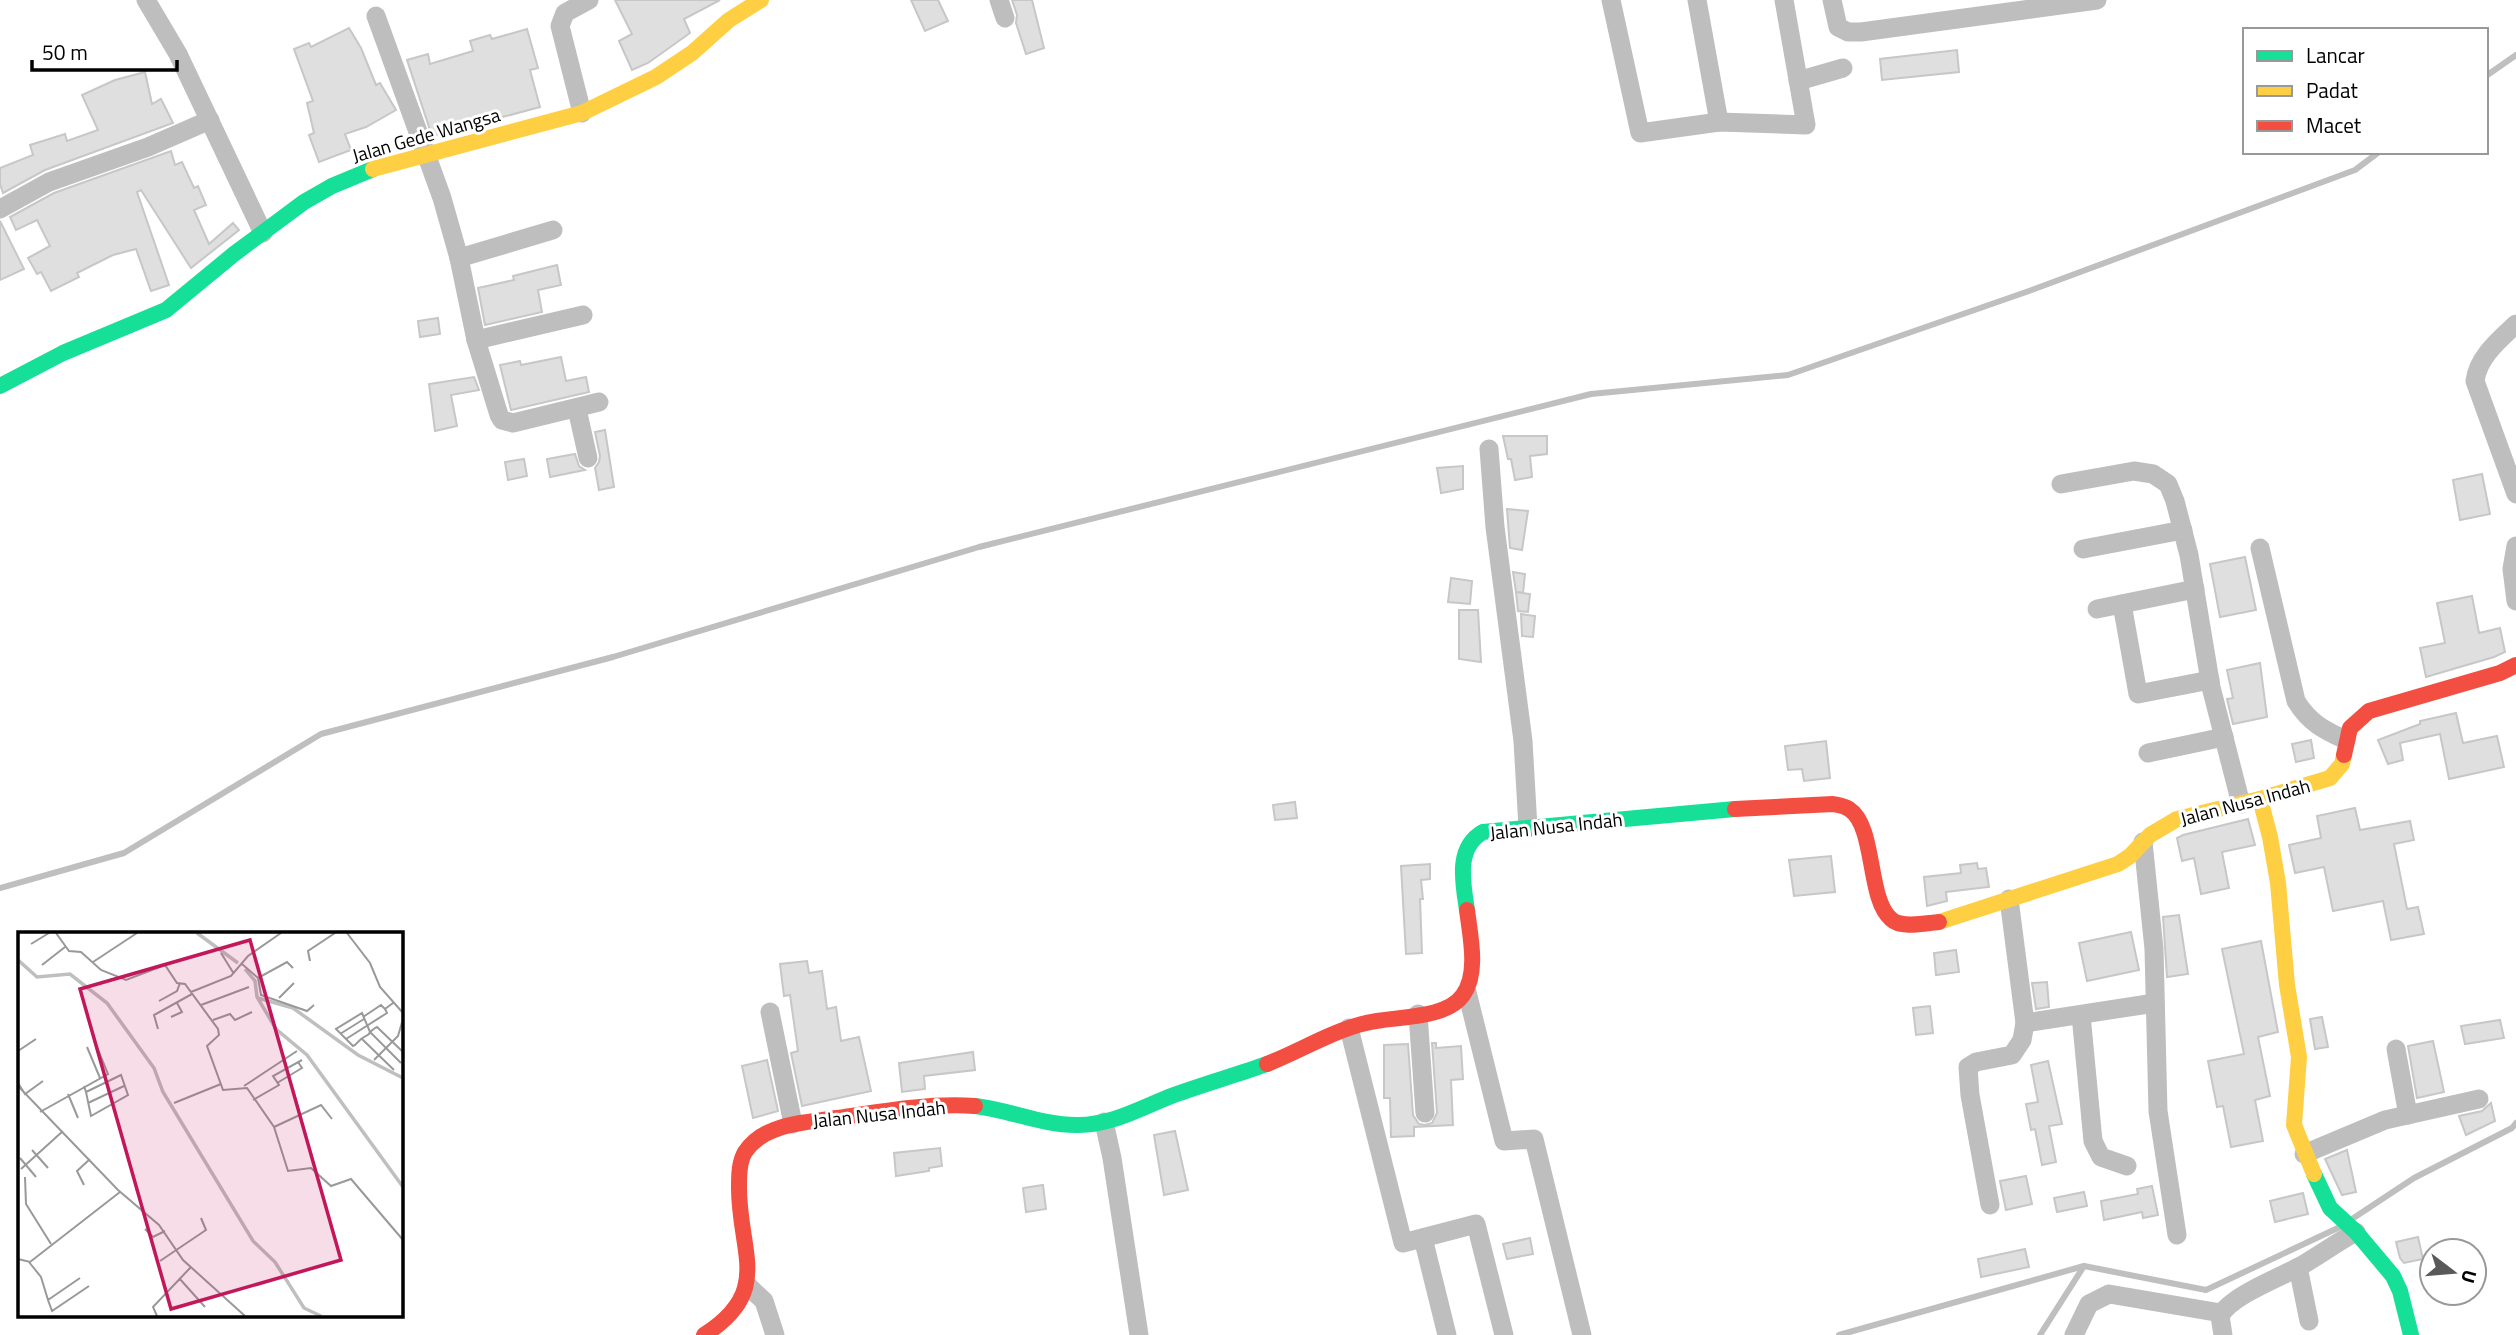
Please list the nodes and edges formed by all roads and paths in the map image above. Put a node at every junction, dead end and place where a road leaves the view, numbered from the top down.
1 (146, 0) edge
2 (589, 0) edge
3 (761, 0) edge
4 (1611, 0) edge
5 (1697, 0) edge
6 (1784, 0) edge
7 (1832, 0) edge
8 (2097, 0) edge
9 (376, 16) dead end
10 (1843, 68) dead end
11 (1798, 81) junction
12 (582, 113) junction
13 (210, 120) junction
14 (1719, 122) junction
15 (428, 154) junction
16 (0, 209) edge
17 (553, 230) dead end
18 (263, 233) junction
19 (459, 258) junction
20 (583, 315) dead end
21 (2516, 324) edge
22 (476, 340) junction
23 (0, 386) edge
24 (599, 402) dead end
25 (577, 409) junction
26 (1489, 449) dead end
27 (588, 458) dead end
28 (2061, 484) dead end
29 (2516, 494) edge
30 (2183, 530) junction
31 (2516, 546) edge
32 (2260, 548) dead end
33 (2083, 549) dead end
34 (2195, 589) junction
35 (2516, 601) edge
36 (2122, 604) junction
37 (2097, 610) dead end
38 (2516, 664) edge
39 (2210, 680) junction
40 (2224, 737) junction
41 (2346, 740) junction
42 (2148, 753) dead end
43 (2250, 802) junction
44 (1528, 828) junction
45 (2143, 842) junction
46 (2009, 899) junction
47 (1467, 992) junction
48 (2155, 1003) junction
49 (770, 1012) dead end
50 (1418, 1014) junction
51 (2081, 1015) junction
52 (2025, 1023) junction
53 (1349, 1028) junction
54 (2396, 1049) dead end
55 (2479, 1099) dead end
56 (1425, 1113) dead end
57 (2408, 1115) junction
58 (1104, 1122) junction
59 (793, 1124) junction
60 (2304, 1154) junction
61 (2127, 1166) dead end
62 (1990, 1205) dead end
63 (2353, 1229) junction
64 (2177, 1235) dead end
65 (1423, 1238) junction
66 (2298, 1267) junction
67 (747, 1285) junction
68 (2221, 1313) junction
69 (2309, 1321) dead end
70 (704, 1335) edge
71 (775, 1335) edge
72 (1139, 1335) edge
73 (1447, 1335) edge
74 (1504, 1335) edge
75 (1582, 1335) edge
76 (2074, 1335) edge
77 (2223, 1335) edge
78 (2411, 1335) edge

1 - 13 street
2 - 12 street
3 - 12 street, Jalan Gede Wangsa
4 - 14 street
5 - 14 street
6 - 11 street
7 - 8 street
9 - 15 street
10 - 11 street
11 - 14 street
12 - 15 street, Jalan Gede Wangsa
13 - 16 street
13 - 18 street
15 - 18 street, Jalan Gede Wangsa
15 - 19 street
17 - 19 street
18 - 23 street, Jalan Gede Wangsa
19 - 22 street
20 - 22 street
21 - 29 street
22 - 25 street
24 - 25 street
25 - 27 street
26 - 44 street
28 - 30 street
30 - 33 street
30 - 34 street
31 - 35 street
32 - 41 street
34 - 36 street
34 - 39 street
36 - 37 street
36 - 39 street
38 - 41 street, Jalan Nusa Indah
39 - 40 street
40 - 42 street
40 - 43 street
41 - 43 street, Jalan Nusa Indah
43 - 45 street, Jalan Nusa Indah
43 - 60 street
44 - 46 street, Jalan Nusa Indah
44 - 47 street, Jalan Nusa Indah
45 - 46 street, Jalan Nusa Indah
45 - 48 street
46 - 52 street
47 - 50 street, Jalan Nusa Indah
47 - 75 street
48 - 51 street
48 - 64 street
49 - 59 street
50 - 53 street, Jalan Nusa Indah
50 - 56 street
51 - 52 street
51 - 61 street
52 - 62 street
53 - 58 street, Jalan Nusa Indah
53 - 65 street
54 - 57 street
55 - 57 street
57 - 60 street
58 - 59 street, Jalan Nusa Indah
58 - 72 street
59 - 67 street, Jalan Nusa Indah
60 - 63 street
63 - 66 street
63 - 78 street
65 - 73 street
65 - 74 street
66 - 68 street
66 - 69 street
67 - 70 street, Jalan Nusa Indah
67 - 71 street
68 - 76 street
68 - 77 street

